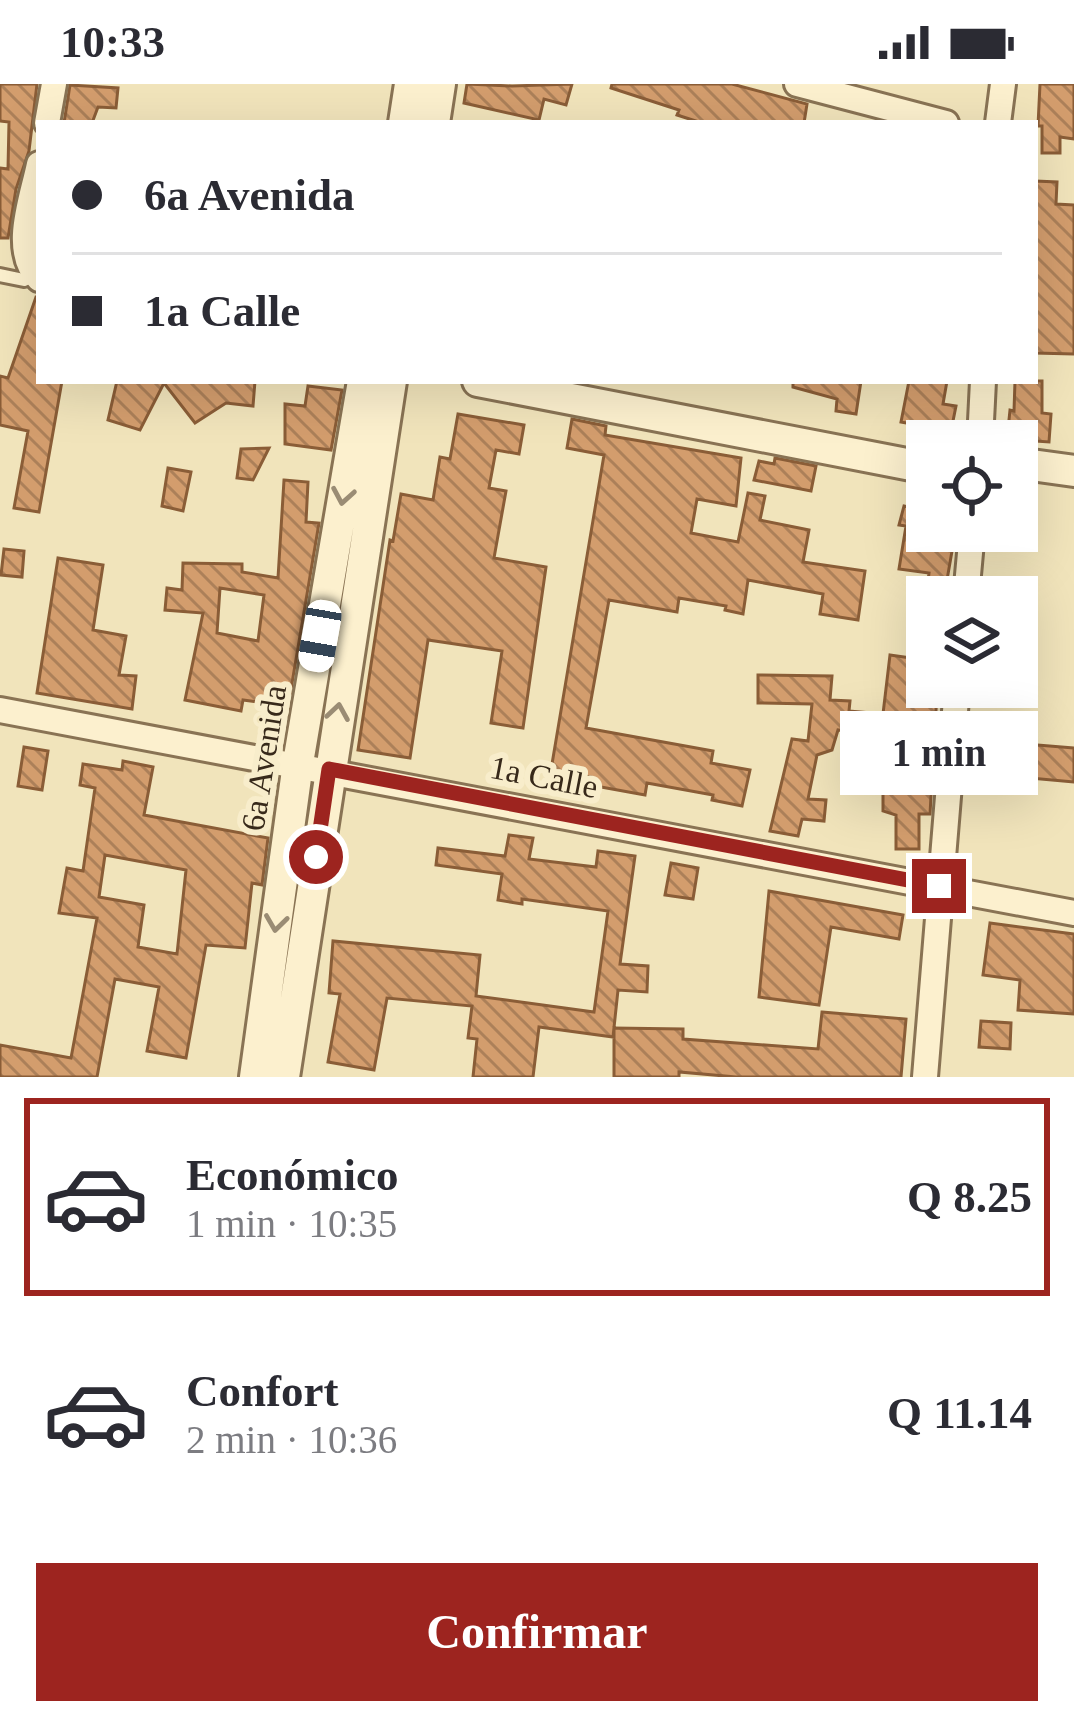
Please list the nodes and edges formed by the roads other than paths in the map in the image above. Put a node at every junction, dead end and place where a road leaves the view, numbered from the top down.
1 (54, 84) edge
2 (410, 84) edge
3 (440, 84) edge
4 (797, 84) edge
5 (1003, 84) edge
6 (47, 120) edge
7 (404, 120) edge
8 (434, 120) edge
9 (935, 120) edge
10 (998, 120) edge
11 (36, 180) edge
12 (34, 274) edge
13 (0, 275) edge
14 (362, 384) edge
15 (392, 384) edge
16 (493, 384) edge
17 (596, 384) edge
18 (983, 384) edge
19 (981, 420) edge
20 (906, 444) edge
21 (906, 464) edge
22 (1038, 466) edge
23 (1074, 472) edge
24 (1038, 487) edge
25 (1074, 492) edge
26 (956, 708) edge
27 (0, 710) edge
28 (298, 763) junction
29 (329, 769) junction
30 (939, 886) junction
31 (1074, 913) edge
32 (255, 1077) edge
33 (284, 1077) edge
34 (925, 1077) edge

1 - 6 street
2 - 7 street
3 - 8 street
4 - 9 street
5 - 10 street
11 - 12 street
12 - 13 lane
14 -> 28 street, 6a Avenida
29 -> 15 street, 6a Avenida
16 - 21 street
17 - 20 street
18 - 19 street
22 - 23 street
24 - 25 street
26 - 30 street
27 - 28 street, 1a Calle
28 - 29 street, 1a Calle
28 -> 32 street, 6a Avenida
29 - 30 street, 1a Calle
29 - 33 street, 6a Avenida
30 - 31 street, 1a Calle
30 - 34 street

